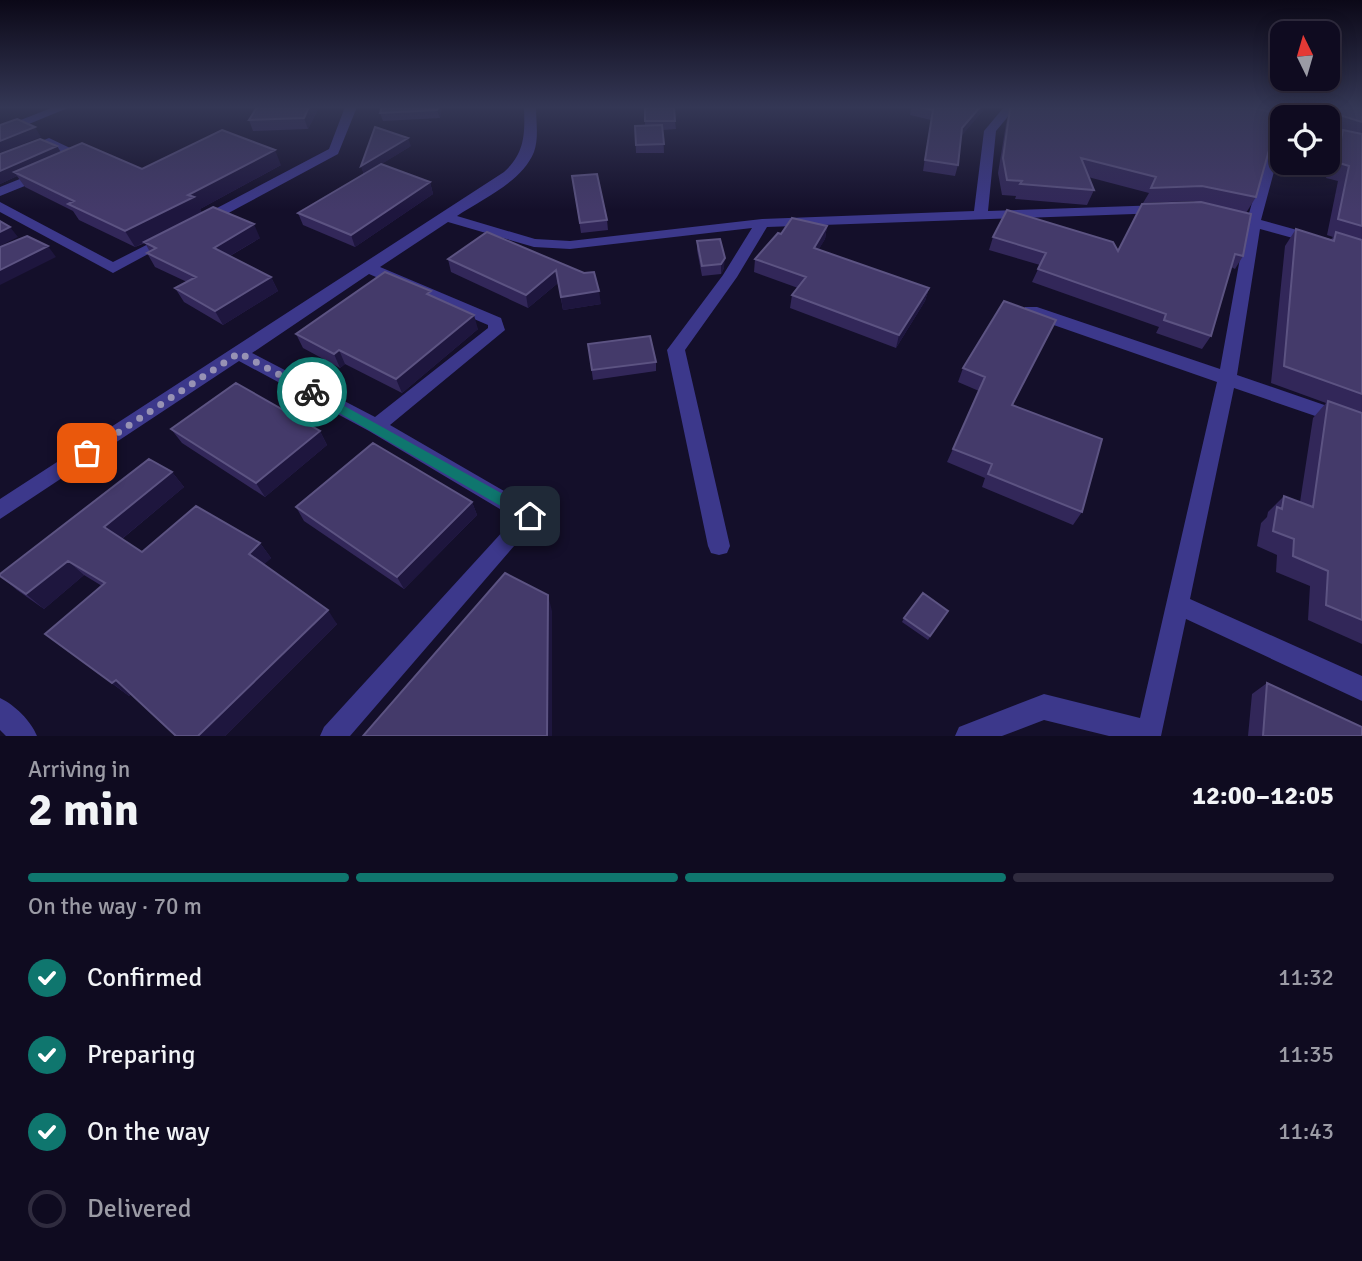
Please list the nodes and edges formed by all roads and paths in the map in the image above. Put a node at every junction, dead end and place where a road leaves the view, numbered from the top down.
1 (43, 141) edge
2 (338, 141) edge
3 (531, 141) edge
4 (989, 141) edge
5 (1270, 154) edge
6 (0, 160) edge
7 (0, 192) edge
8 (0, 206) edge
9 (1180, 208) edge
10 (1212, 212) edge
11 (981, 214) junction
12 (19, 217) junction
13 (446, 217) junction
14 (1254, 221) junction
15 (762, 223) junction
16 (1, 225) edge
17 (47, 232) junction
18 (28, 241) edge
19 (1362, 253) edge
20 (368, 268) junction
21 (1020, 307) edge
22 (239, 353) junction
23 (1227, 379) junction
24 (1362, 425) edge
25 (376, 426) junction
26 (0, 510) edge
27 (719, 546) dead end
28 (1179, 605) junction
29 (1362, 689) edge
30 (0, 711) edge
31 (24, 736) edge
32 (333, 736) edge
33 (968, 736) edge

1 - 6 street
2 - 17 street
3 - 13 street
4 - 11 street
5 - 14 street
6 - 7 street
8 - 12 street
9 - 11 street
10 - 14 street
11 - 15 street
12 - 16 street
12 - 17 street
13 - 15 street
13 - 20 street
14 - 19 street
14 - 23 street
15 - 27 street
17 - 18 street
20 - 22 street
20 - 25 street
21 - 23 street
22 - 25 street
22 - 26 street
23 - 24 street
23 - 28 street
25 - 32 street
28 - 29 street
28 - 33 street
30 - 31 street

